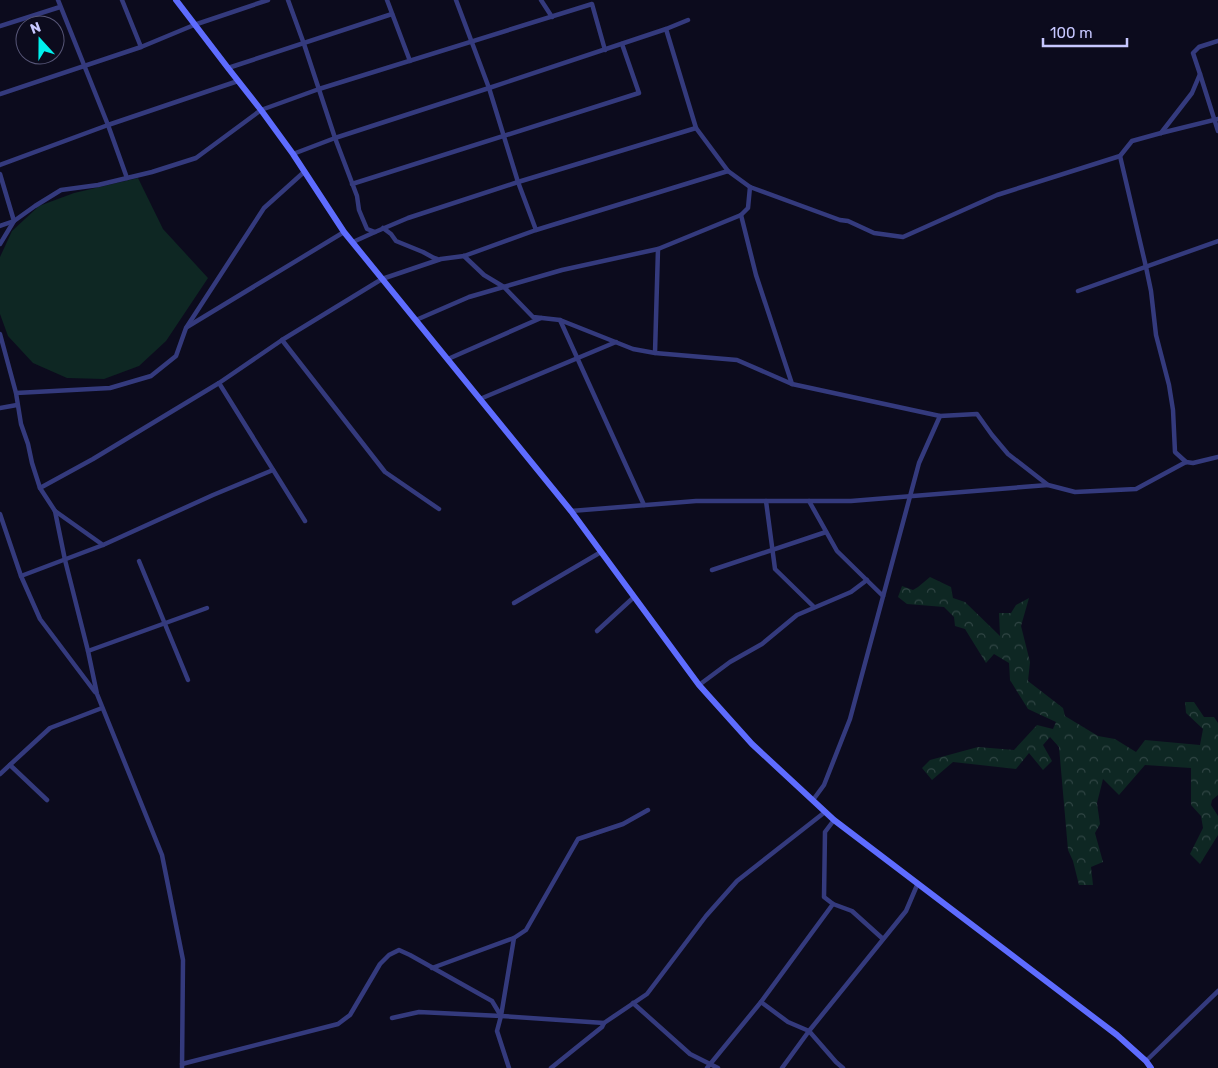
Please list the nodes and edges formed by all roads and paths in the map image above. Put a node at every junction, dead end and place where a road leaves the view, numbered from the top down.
1 (58, 0) edge
2 (122, 0) edge
3 (176, 0) edge
4 (268, 0) edge
5 (288, 0) edge
6 (387, 0) edge
7 (456, 0) edge
8 (541, 0) edge
9 (60, 7) junction
10 (392, 14) junction
11 (552, 17) junction
12 (688, 20) dead end
13 (194, 25) junction
14 (0, 26) edge
15 (666, 29) junction
16 (1218, 41) edge
17 (472, 42) junction
18 (304, 44) junction
19 (622, 44) junction
20 (140, 47) junction
21 (605, 50) junction
22 (410, 61) junction
23 (84, 66) junction
24 (228, 68) junction
25 (1200, 74) junction
26 (238, 81) junction
27 (489, 88) junction
28 (319, 89) junction
29 (0, 94) edge
30 (261, 110) junction
31 (1217, 120) edge
32 (108, 125) junction
33 (696, 128) junction
34 (1218, 131) edge
35 (1161, 133) junction
36 (503, 136) junction
37 (335, 138) junction
38 (293, 154) junction
39 (1120, 156) junction
40 (0, 165) edge
41 (728, 171) junction
42 (304, 172) junction
43 (0, 174) edge
44 (127, 178) junction
45 (518, 182) junction
46 (352, 184) junction
47 (750, 187) junction
48 (741, 215) junction
49 (14, 221) junction
50 (0, 226) edge
51 (383, 228) junction
52 (536, 230) junction
53 (344, 232) junction
54 (375, 232) junction
55 (1218, 241) edge
56 (353, 242) junction
57 (0, 244) edge
58 (658, 249) junction
59 (464, 256) junction
60 (441, 259) junction
61 (1146, 267) junction
62 (382, 279) junction
63 (504, 287) junction
64 (1078, 291) dead end
65 (543, 318) junction
66 (416, 320) junction
67 (560, 320) junction
68 (186, 328) junction
69 (0, 334) edge
70 (282, 340) junction
71 (616, 342) junction
72 (2, 348) edge
73 (655, 353) junction
74 (577, 358) junction
75 (448, 359) junction
76 (219, 383) junction
77 (792, 384) junction
78 (16, 393) junction
79 (480, 399) junction
80 (17, 405) junction
81 (0, 408) edge
82 (940, 416) junction
83 (1218, 458) edge
84 (1186, 462) junction
85 (273, 470) junction
86 (1048, 485) junction
87 (40, 488) junction
88 (910, 496) junction
89 (766, 501) junction
90 (809, 501) junction
91 (644, 505) junction
92 (438, 509) dead end
93 (56, 511) junction
94 (571, 511) junction
95 (0, 514) edge
96 (304, 521) dead end
97 (1, 522) edge
98 (826, 532) junction
99 (102, 545) junction
100 (772, 549) junction
101 (601, 552) junction
102 (65, 560) junction
103 (139, 561) dead end
104 (712, 570) dead end
105 (21, 576) junction
106 (867, 580) junction
107 (883, 596) junction
108 (634, 597) junction
109 (514, 603) dead end
110 (814, 607) junction
111 (207, 608) dead end
112 (165, 624) junction
113 (597, 631) dead end
114 (88, 651) junction
115 (188, 680) dead end
116 (699, 686) junction
117 (97, 694) junction
118 (102, 708) junction
119 (10, 764) junction
120 (0, 774) edge
121 (46, 800) dead end
122 (813, 800) junction
123 (648, 810) dead end
124 (825, 812) junction
125 (834, 820) junction
126 (918, 883) junction
127 (833, 904) junction
128 (514, 938) junction
129 (883, 939) junction
130 (432, 968) junction
131 (1218, 991) edge
132 (761, 1002) junction
133 (633, 1003) junction
134 (501, 1016) junction
135 (392, 1018) dead end
136 (604, 1022) junction
137 (809, 1031) junction
138 (1146, 1061) junction
139 (182, 1066) edge
140 (709, 1066) edge
141 (509, 1068) edge
142 (551, 1068) edge
143 (718, 1068) edge
144 (782, 1068) edge
145 (843, 1068) edge
146 (1151, 1068) edge

1 - 9 street
2 - 20 street
3 - 13 street
4 - 13 street
5 - 18 street
6 - 10 street
7 - 17 street
8 - 11 street
9 - 14 street
9 - 23 street
10 - 18 street
10 - 22 street
11 - 17 street
11 - 21 street
12 - 15 street
13 - 20 street
13 - 24 street
15 - 19 street
15 - 33 street
16 - 25 street
17 - 22 street
17 - 27 street
18 - 24 street
18 - 28 street
19 - 21 street
19 - 36 street
20 - 23 street
21 - 27 street
22 - 28 street
23 - 29 street
23 - 32 street
24 - 26 street
25 - 31 street
25 - 35 street
26 - 30 street
26 - 32 street
27 - 36 street
27 - 37 street
28 - 30 street
28 - 37 street
30 - 38 street
30 - 44 street
31 - 34 street
31 - 35 street
32 - 40 street
32 - 44 street
33 - 41 street
33 - 45 street
35 - 39 street
36 - 45 street
36 - 46 street
37 - 38 street
37 - 46 street
38 - 42 street
39 - 47 street
39 - 61 street
41 - 47 street
41 - 52 street
42 - 53 street
42 - 68 street
43 - 49 street
44 - 49 street
45 - 51 street
45 - 52 street
46 - 54 street
47 - 48 street
48 - 58 street
48 - 77 street
49 - 50 street
49 - 57 street
51 - 54 street
51 - 60 street
52 - 59 street
53 - 56 street
53 - 68 street
54 - 56 street
55 - 61 street
56 - 62 street
58 - 63 street
58 - 73 street
59 - 60 street
59 - 63 street
60 - 62 street
61 - 64 street
61 - 84 street
62 - 66 street
62 - 70 street
63 - 65 street
63 - 66 street
65 - 67 street
65 - 75 street
66 - 75 street
67 - 71 street
67 - 74 street
68 - 78 street
69 - 72 street
70 - 76 street
70 - 92 street
71 - 73 street
71 - 74 street
72 - 78 street
73 - 77 street
74 - 79 street
74 - 91 street
75 - 79 street
76 - 85 street
76 - 87 street
77 - 82 street
78 - 80 street
79 - 94 street
80 - 81 street
80 - 87 street
82 - 86 street
82 - 88 street
83 - 84 street
84 - 86 street
85 - 96 street
85 - 99 street
86 - 88 street
87 - 93 street
88 - 90 street
88 - 107 street
89 - 90 street
89 - 91 street
89 - 100 street
90 - 98 street
91 - 94 street
93 - 99 street
93 - 102 street
94 - 101 street
95 - 97 street
97 - 105 street
98 - 100 street
98 - 106 street
99 - 102 street
100 - 104 street
100 - 110 street
101 - 108 street
101 - 109 street
102 - 105 street
102 - 114 street
103 - 112 street
105 - 117 street
106 - 107 street
106 - 110 street
107 - 122 street
108 - 113 street
108 - 116 street
110 - 116 street
111 - 112 street
112 - 114 street
112 - 115 street
114 - 117 street
116 - 122 street
117 - 118 street
118 - 119 street
118 - 139 street
119 - 120 street
119 - 121 street
122 - 124 street
123 - 128 street
124 - 125 street
124 - 133 street
125 - 126 street
125 - 127 street
126 - 129 street
126 - 138 street
127 - 129 street
127 - 132 street
128 - 130 street
128 - 134 street
129 - 137 street
130 - 134 street
130 - 139 street
131 - 138 street
132 - 137 street
132 - 140 street
133 - 136 street
133 - 140 street
134 - 135 street
134 - 136 street
134 - 141 street
136 - 142 street
137 - 144 street
137 - 145 street
138 - 146 street
140 - 143 street

